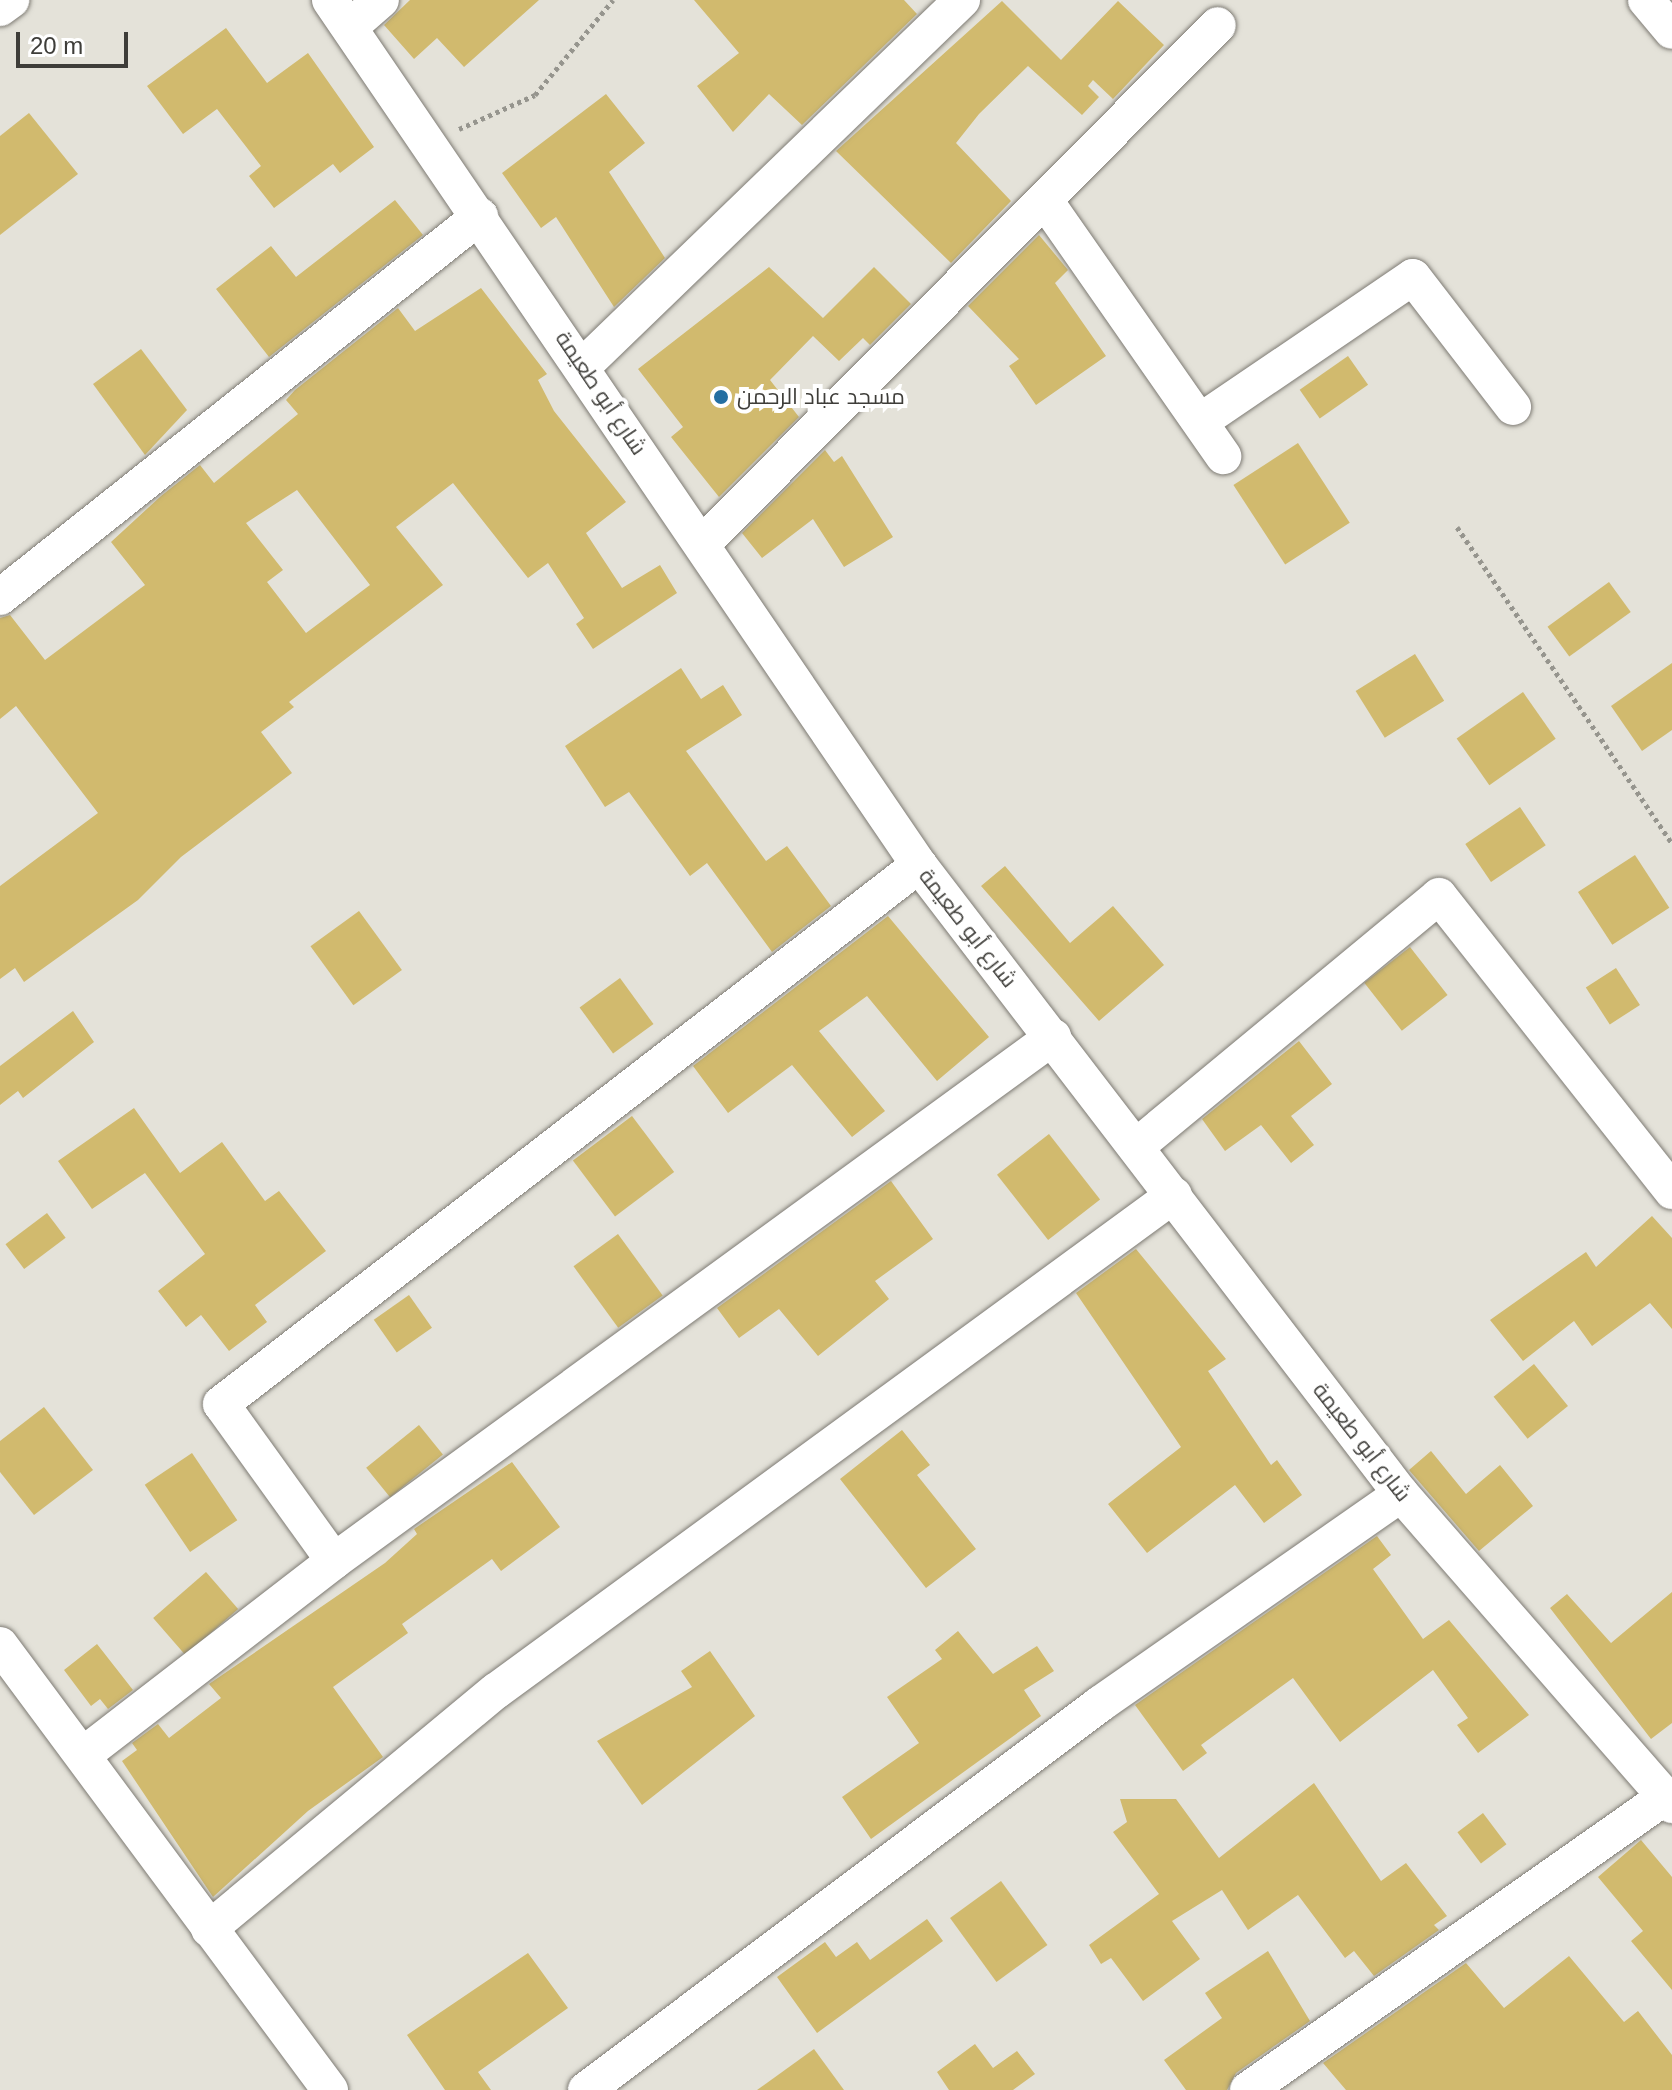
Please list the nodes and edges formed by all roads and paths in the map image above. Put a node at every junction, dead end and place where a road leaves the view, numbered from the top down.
1 (11, 0) edge
2 (381, 0) edge
3 (613, 0) edge
4 (962, 0) edge
5 (1646, 0) edge
6 (0, 8) edge
7 (340, 14) edge
8 (1218, 25) dead end
9 (1672, 31) edge
10 (433, 142) junction
11 (1046, 202) junction
12 (480, 216) junction
13 (583, 366) junction
14 (1513, 407) dead end
15 (1201, 421) junction
16 (1223, 456) dead end
17 (1457, 527) dead end
18 (703, 543) junction
19 (0, 597) edge
20 (1672, 843) edge
21 (919, 865) junction
22 (1053, 1037) junction
23 (1137, 1146) junction
24 (1672, 1191) edge
25 (1174, 1195) junction
26 (1401, 1494) junction
27 (334, 1561) junction
28 (0, 1645) edge
29 (83, 1755) junction
30 (1668, 1801) edge
31 (209, 1929) junction
32 (330, 2090) edge
33 (586, 2090) edge
34 (1248, 2090) edge

1 - 6 street
2 - 7 street
3 - 10 path
4 - 13 street
5 - 9 street
7 - 10 street, شارع أبو طعيمة
8 - 11 street
10 - 12 street, شارع أبو طعيمة
11 - 15 street
11 - 18 street
12 - 13 street, شارع أبو طعيمة
12 - 19 street
13 - 18 street, شارع أبو طعيمة
14 - 15 street
15 - 16 street
17 - 20 path
18 - 21 street, شارع أبو طعيمة
21 - 22 street, شارع أبو طعيمة
21 - 27 street
22 - 23 street, شارع أبو طعيمة
22 - 27 street
23 - 24 street
23 - 25 street, شارع أبو طعيمة
25 - 26 street, شارع أبو طعيمة
25 - 31 street
26 - 30 street, شارع أبو طعيمة
26 - 33 street
27 - 29 street
28 - 29 street
29 - 31 street
30 - 34 street
31 - 32 street

